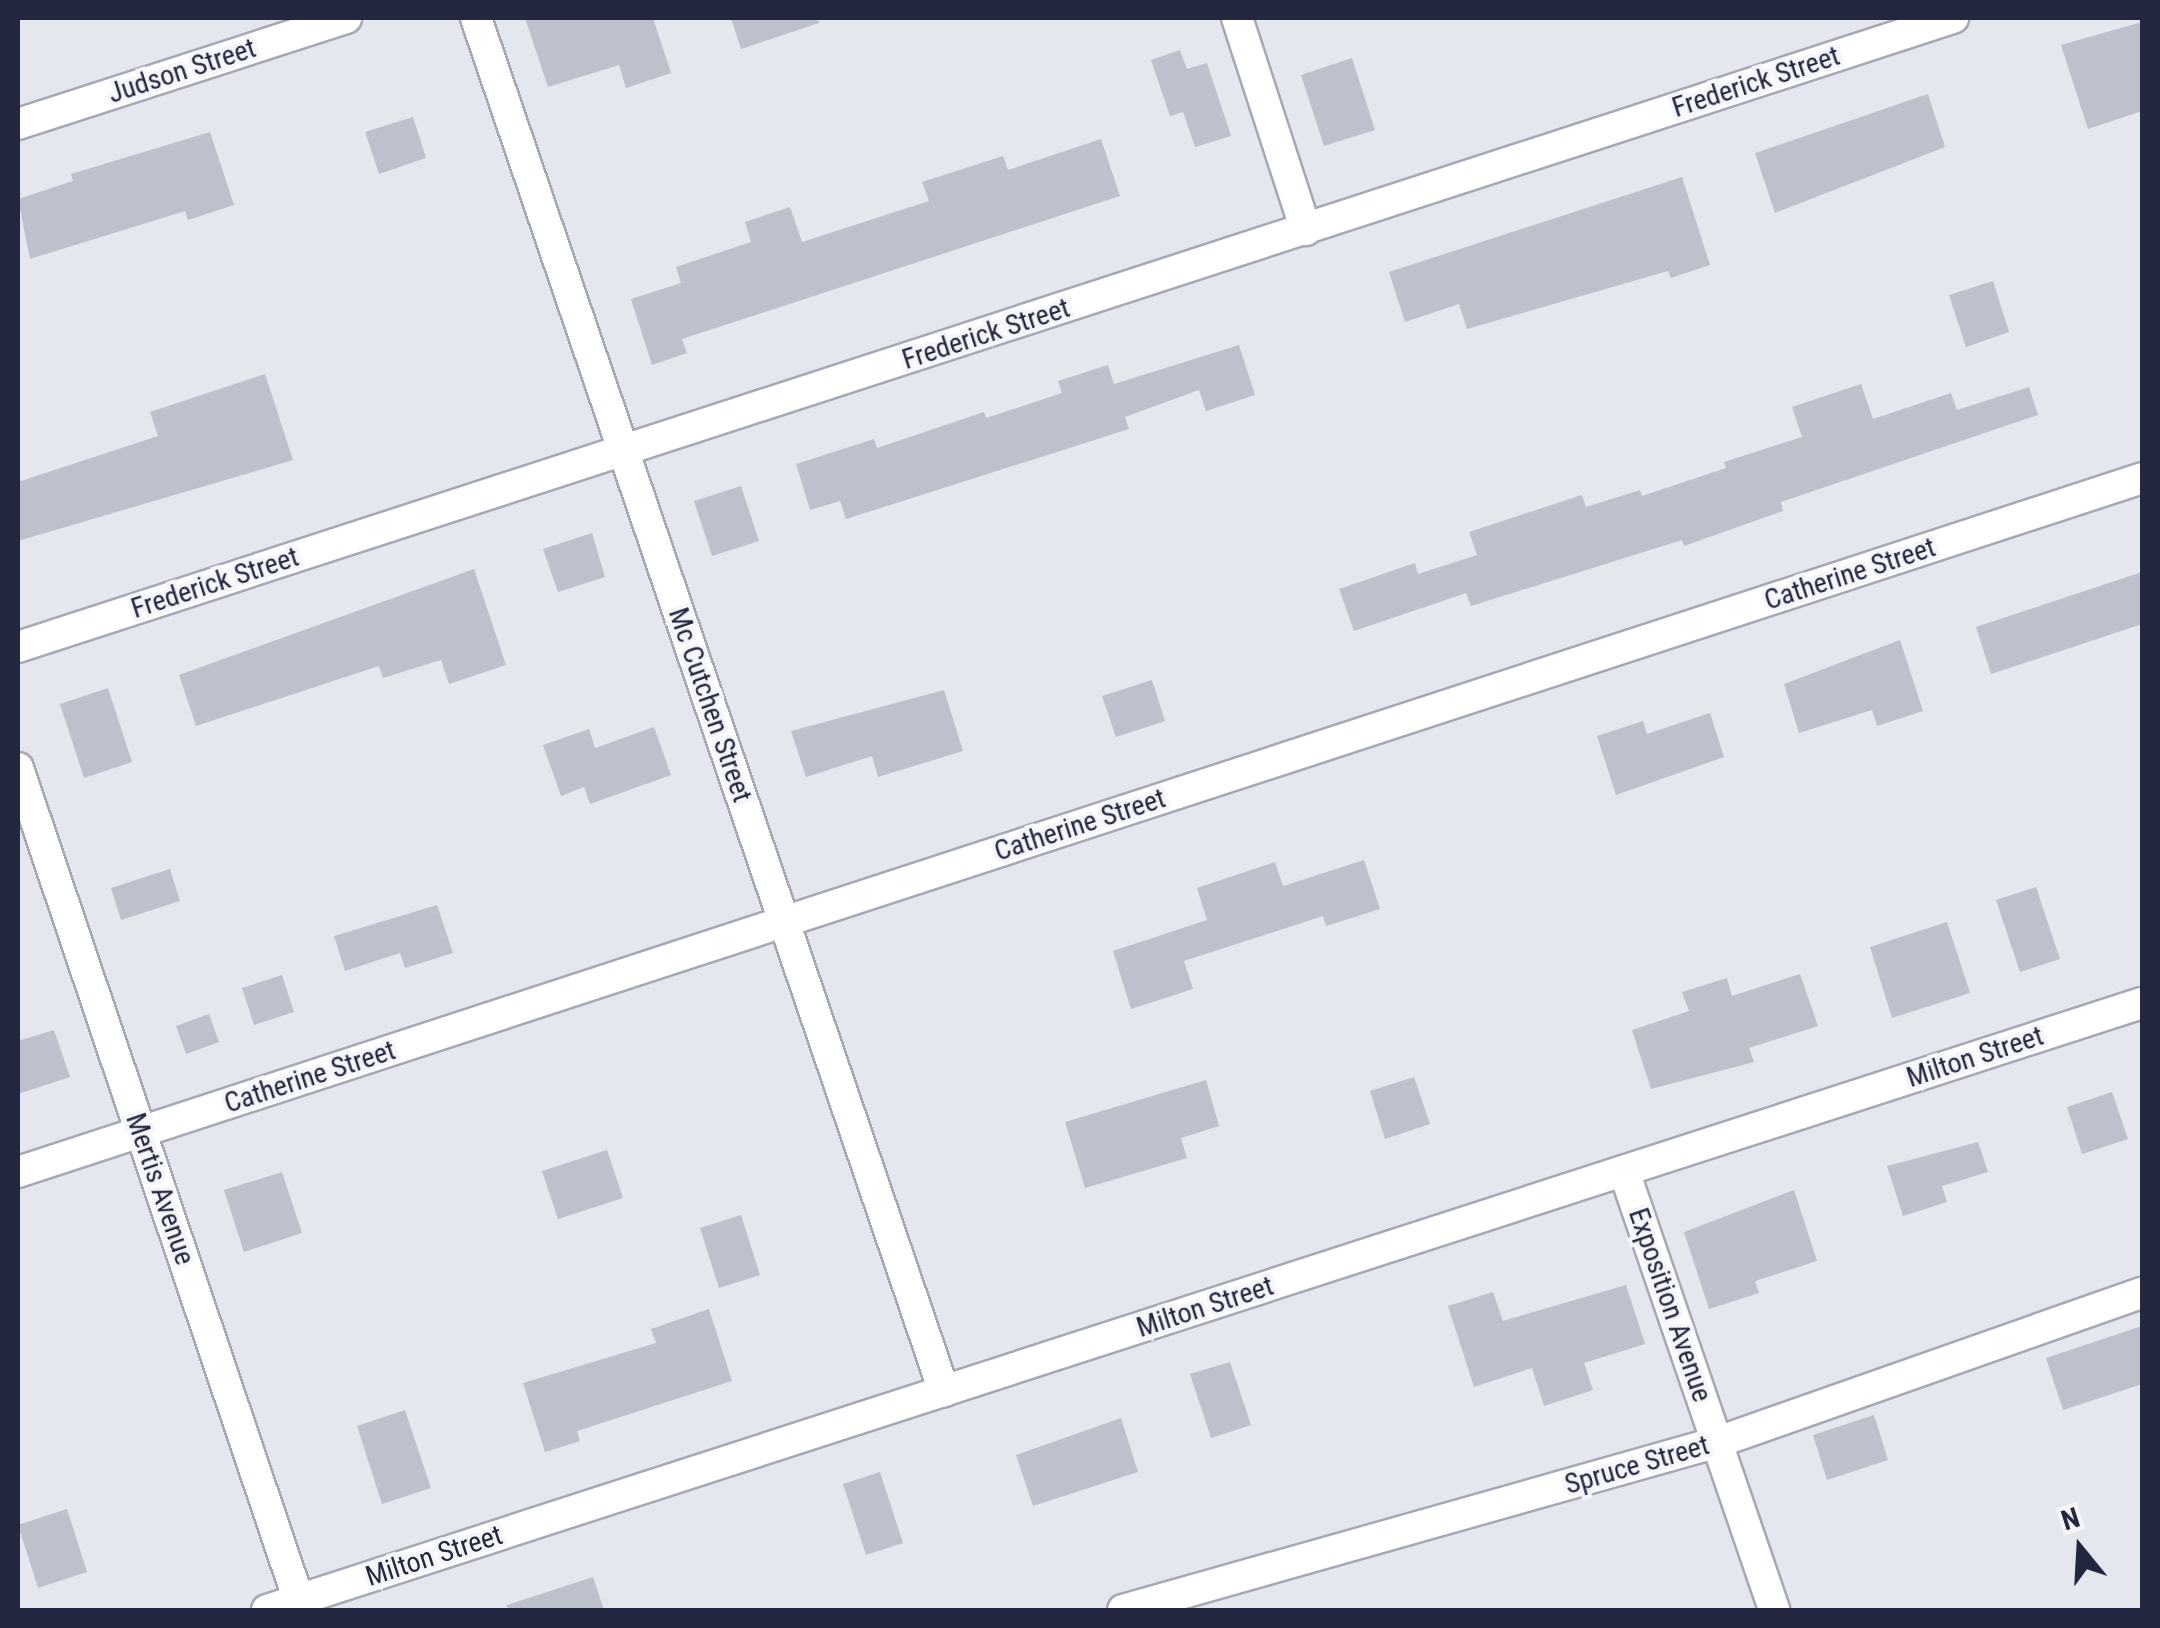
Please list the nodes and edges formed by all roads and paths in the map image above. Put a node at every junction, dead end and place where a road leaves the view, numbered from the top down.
1 (346, 18) edge
2 (476, 18) edge
3 (1237, 18) edge
4 (1954, 18) edge
5 (18, 124) edge
6 (1306, 230) junction
7 (624, 451) junction
8 (2142, 478) edge
9 (18, 647) edge
10 (18, 768) edge
11 (783, 922) junction
12 (2142, 1003) edge
13 (140, 1132) junction
14 (1624, 1170) junction
15 (18, 1172) edge
16 (2142, 1293) edge
17 (944, 1391) junction
18 (1718, 1442) junction
19 (300, 1605) edge
20 (267, 1610) edge
21 (1123, 1610) edge
22 (1774, 1610) edge

1 - 5 street, Judson Street
2 - 7 street, Mc Cutchen Street
3 - 6 street
4 - 6 street, Frederick Street
6 - 7 street, Frederick Street
7 - 9 street, Frederick Street
7 - 11 street, Mc Cutchen Street
8 - 11 street, Catherine Street
10 - 13 street, Mertis Avenue
11 - 13 street, Catherine Street
11 - 17 street, Mc Cutchen Street
12 - 14 street, Milton Street
13 - 15 street, Catherine Street
13 - 19 street, Mertis Avenue
14 - 17 street, Milton Street
14 - 18 street, Exposition Avenue
16 - 18 street, Spruce Street
17 - 19 street, Milton Street
18 - 21 street, Spruce Street
18 - 22 street, Exposition Avenue
19 - 20 street, Milton Street

